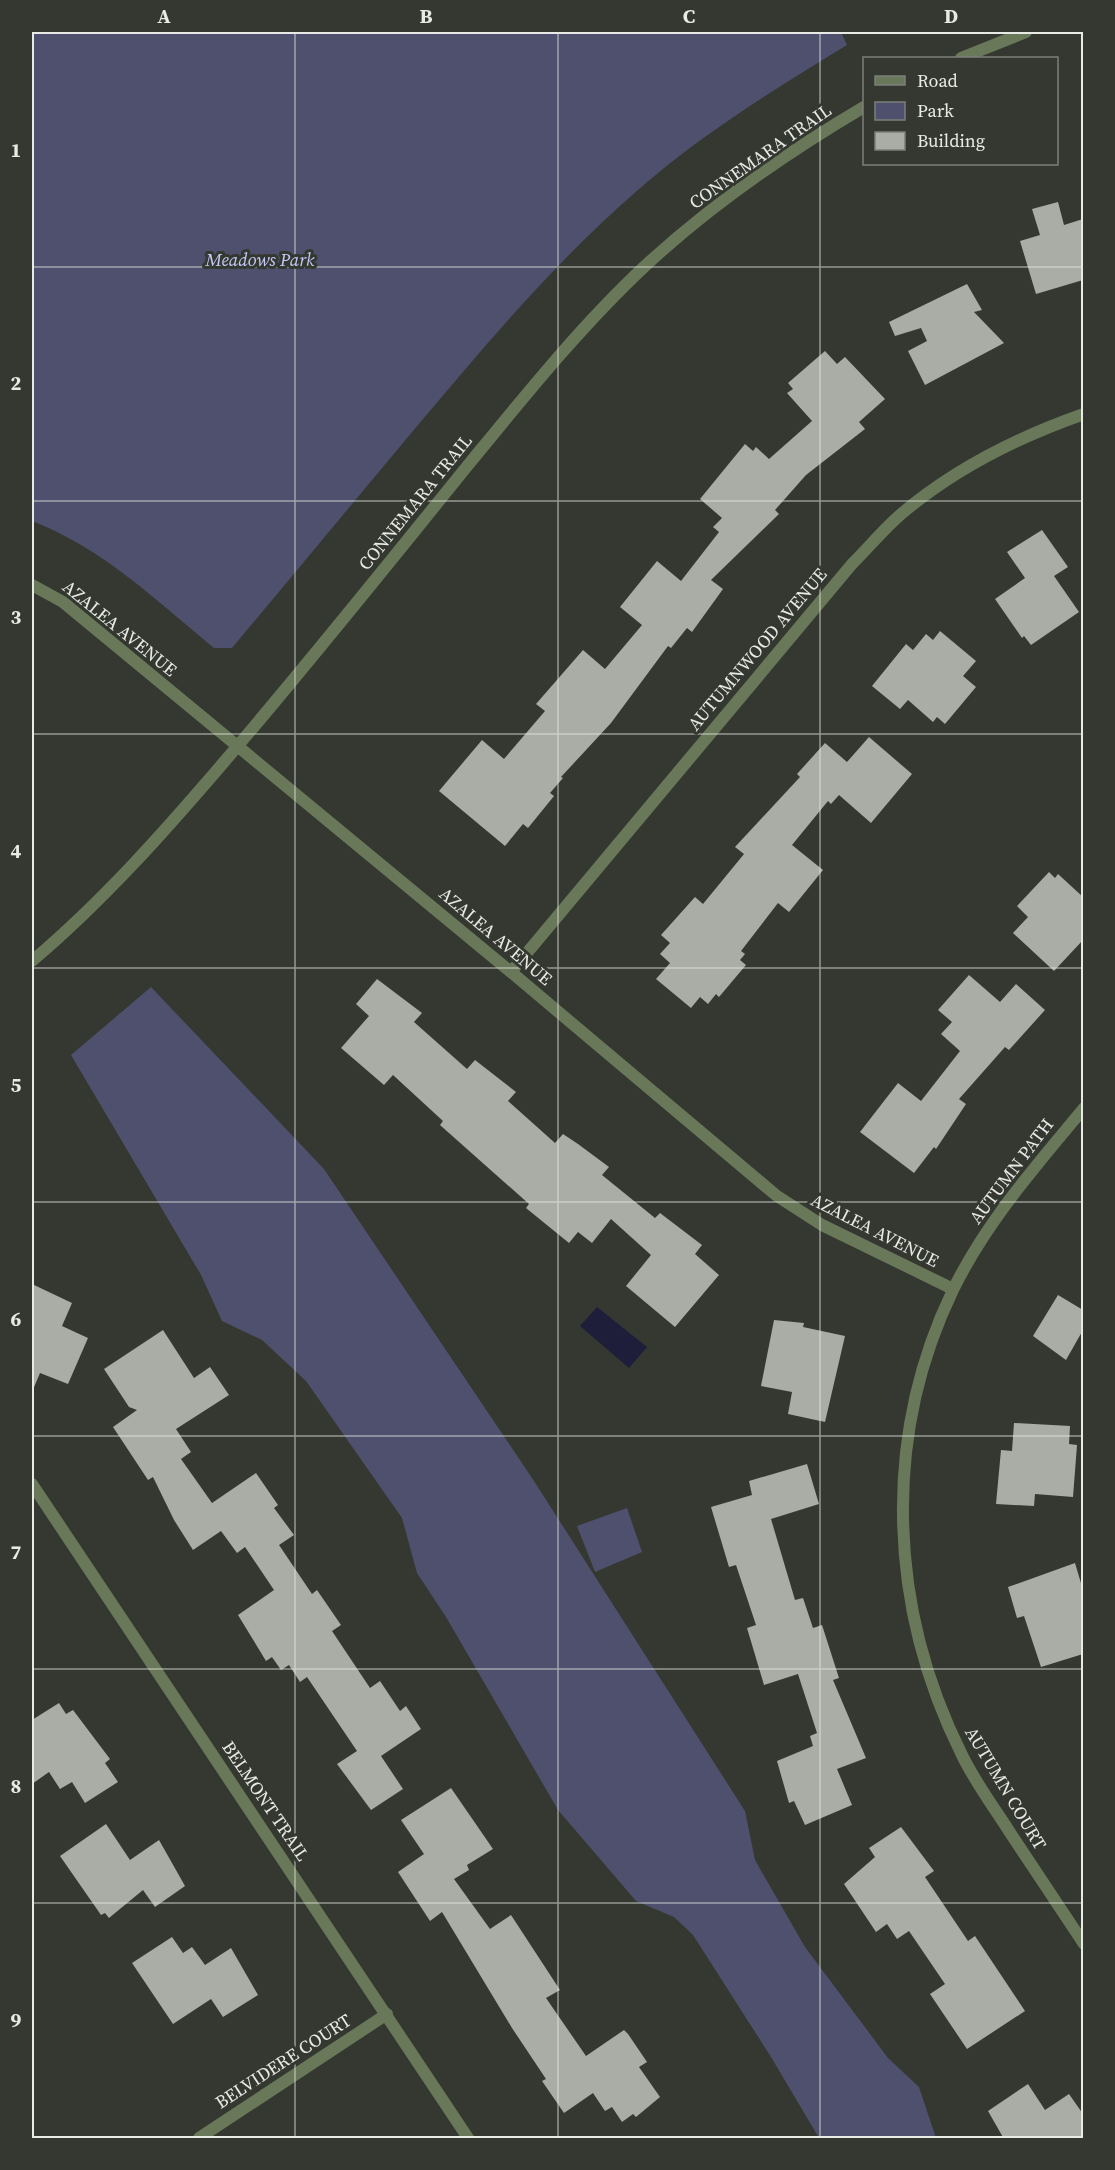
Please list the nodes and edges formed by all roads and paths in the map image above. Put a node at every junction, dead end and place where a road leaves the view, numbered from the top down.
1 (1026, 32) edge
2 (964, 57) edge
3 (863, 108) edge
4 (1083, 414) edge
5 (32, 585) edge
6 (237, 747) junction
7 (32, 961) edge
8 (512, 972) junction
9 (1083, 1108) edge
10 (953, 1289) junction
11 (32, 1484) edge
12 (1083, 1944) edge
13 (387, 2014) junction
14 (199, 2139) edge
15 (468, 2139) edge

1 - 2 street
3 - 6 street, CONNEMARA TRAIL
4 - 8 street, AUTUMNWOOD AVENUE
5 - 6 street, AZALEA AVENUE
6 - 7 street, CONNEMARA TRAIL
6 - 8 street, AZALEA AVENUE
8 - 10 street, AZALEA AVENUE
9 - 10 street, AUTUMN PATH
10 - 12 street, AUTUMN COURT
11 - 13 street, BELMONT TRAIL
13 - 14 street, BELVIDERE COURT
13 - 15 street, BELMONT TRAIL

